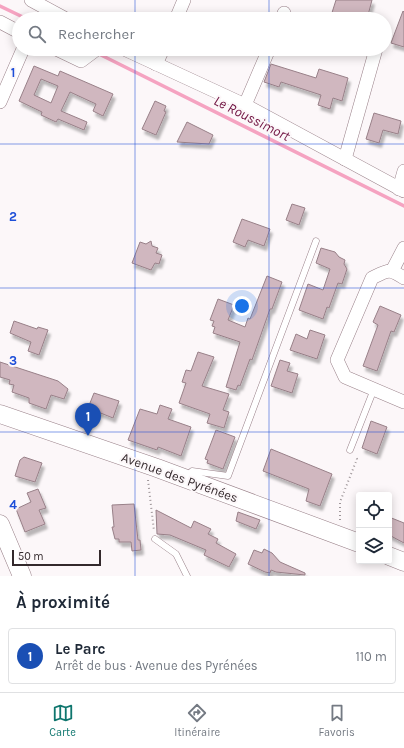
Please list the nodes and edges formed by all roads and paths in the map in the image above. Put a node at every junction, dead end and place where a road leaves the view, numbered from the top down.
1 (31, 0) edge
2 (184, 0) edge
3 (53, 12) edge
4 (179, 12) edge
5 (0, 22) edge
6 (12, 28) edge
7 (20, 56) edge
8 (71, 56) edge
9 (88, 56) edge
10 (139, 56) edge
11 (160, 56) edge
12 (266, 56) edge
13 (374, 56) edge
14 (156, 64) junction
15 (0, 102) edge
16 (245, 105) junction
17 (345, 159) junction
18 (404, 171) edge
19 (401, 190) edge
20 (316, 241) dead end
21 (404, 248) edge
22 (392, 271) junction
23 (404, 278) edge
24 (374, 389) junction
25 (404, 402) edge
26 (0, 414) edge
27 (350, 450) joint
28 (157, 468) junction
29 (184, 478) junction
30 (0, 524) edge
31 (339, 535) junction
32 (155, 539) joint
33 (356, 542) edge
34 (392, 557) edge
35 (404, 562) edge
36 (22, 576) edge
37 (187, 576) edge

1 - 3 street
2 - 4 street
5 - 6 street
7 - 15 street
8 - 9 street
10 - 14 street
11 - 14 street
12 - 16 street
13 - 17 street
14 - 16 street
16 - 17 street
17 - 19 street
18 - 19 street
20 - 29 lane
21 - 22 street
22 - 23 street
22 - 24 street
24 - 25 street
24 - 27 lane
26 - 28 main road, Avenue des Pyrénées
27 - 31 path
28 - 29 main road, Avenue des Pyrénées
28 - 32 path
29 - 31 main road, Avenue des Pyrénées
30 - 36 main road
31 - 33 main road, Avenue des Pyrénées
32 - 37 lane
34 - 35 main road

